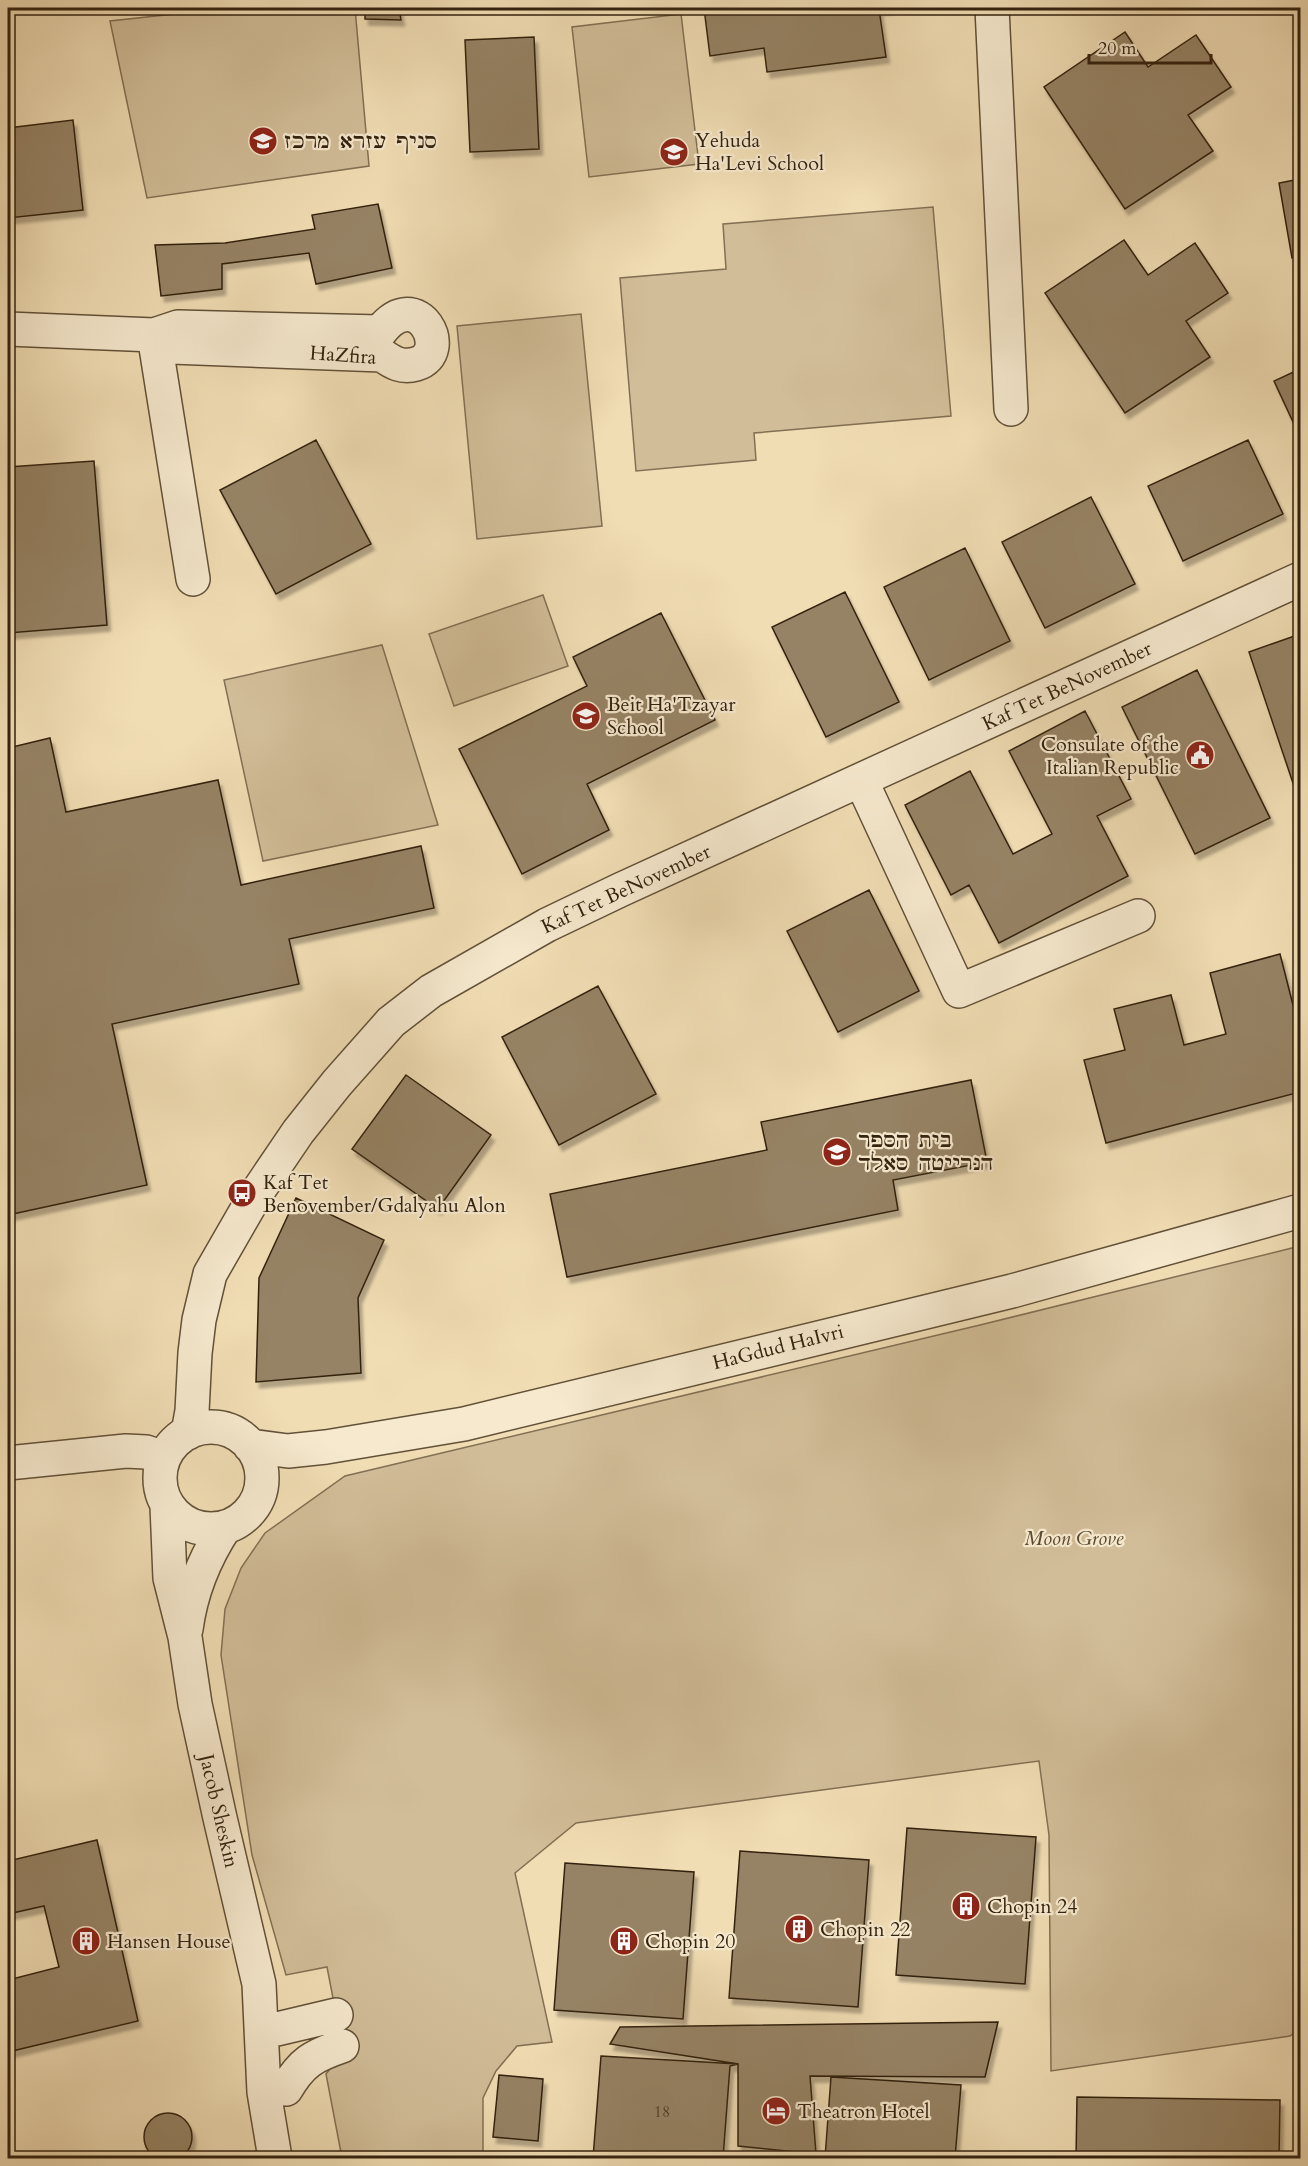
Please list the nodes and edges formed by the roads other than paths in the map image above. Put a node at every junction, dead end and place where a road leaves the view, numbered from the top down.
1 (992, 8) edge
2 (8, 329) edge
3 (154, 335) junction
4 (1011, 409) dead end
5 (193, 579) dead end
6 (1300, 579) edge
7 (861, 780) junction
8 (1138, 916) dead end
9 (1300, 1211) edge
10 (188, 1433) junction
11 (250, 1446) junction
12 (164, 1458) junction
13 (8, 1462) edge
14 (167, 1506) junction
15 (225, 1527) junction
16 (185, 1637) junction
17 (259, 1984) junction
18 (277, 2029) junction
19 (286, 2089) junction
20 (275, 2158) edge
21 (297, 2158) edge

1 - 4 street
2 - 3 street, HaZfira
3 - 3 street, HaZfira
3 - 5 street
6 - 7 street, Kaf Tet BeNovember
7 - 8 street
7 - 10 street, Kaf Tet BeNovember
9 - 11 street, HaGdud HaIvri
10 - 11 street
10 - 12 street
11 - 15 street
12 - 13 street
12 - 14 street
14 - 15 street
14 - 16 street, Jacob Sheskin
15 - 16 street, Jacob Sheskin
16 - 17 street, Jacob Sheskin
17 - 18 street, Jacob Sheskin
17 - 20 street, Jacob Sheskin
18 - 19 street, Jacob Sheskin
18 - 19 street
19 - 21 street, Jacob Sheskin

